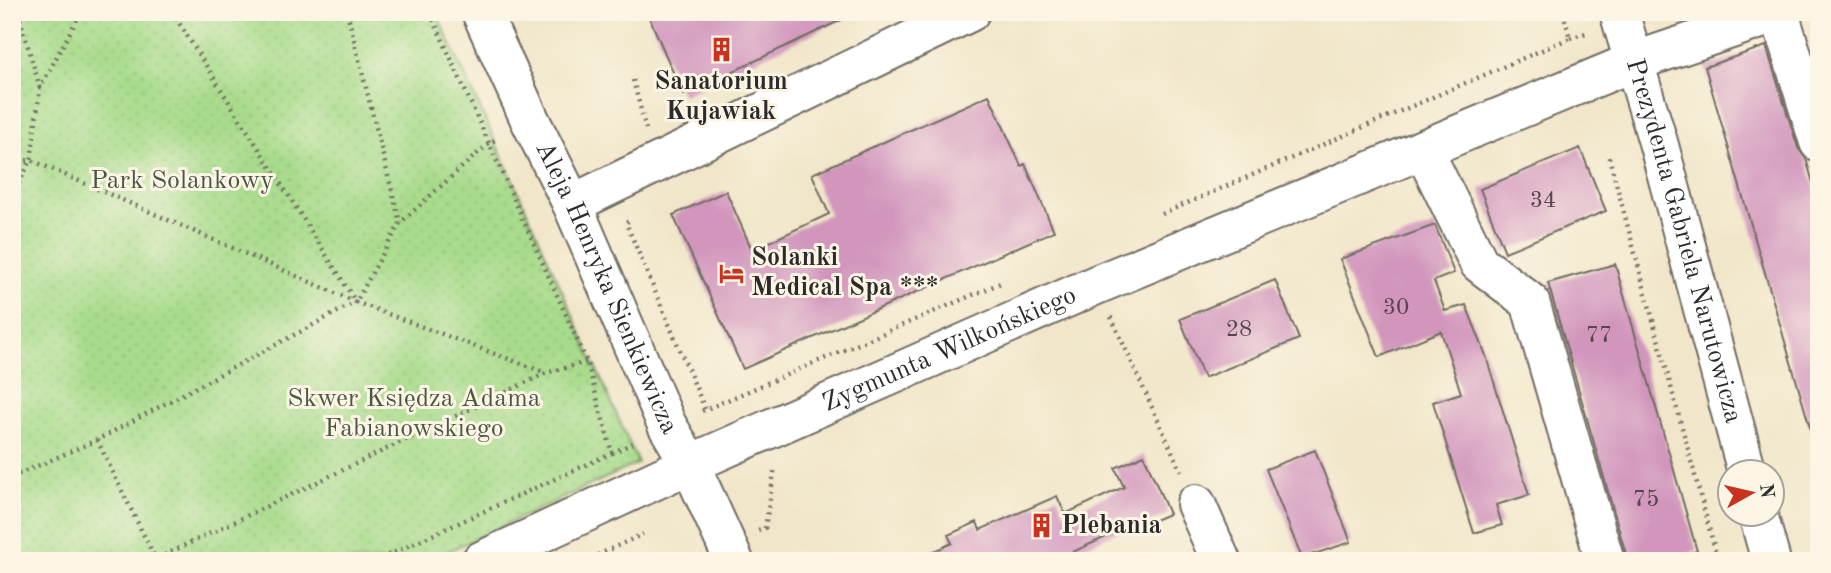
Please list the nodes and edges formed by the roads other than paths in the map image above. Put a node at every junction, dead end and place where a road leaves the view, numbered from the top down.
1 (481, 12) edge
2 (970, 12) edge
3 (1619, 12) edge
4 (1780, 13) edge
5 (1633, 62) junction
6 (1819, 142) edge
7 (1423, 149) junction
8 (572, 204) junction
9 (1743, 458) edge
10 (690, 464) junction
11 (1196, 504) road end
12 (1761, 528) edge
13 (1767, 559) edge
14 (481, 561) edge
15 (734, 561) edge
16 (1221, 561) edge
17 (1605, 561) edge

1 - 8 street, Aleja Henryka Sienkiewicza
2 - 8 street
3 - 5 street, Prezydenta Gabriela Narutowicza
4 - 5 street, Zygmunta Wilkońskiego
4 - 6 street
5 - 7 street, Zygmunta Wilkońskiego
5 - 9 street, Prezydenta Gabriela Narutowicza
7 - 10 street, Zygmunta Wilkońskiego
7 - 17 street
8 - 10 street, Aleja Henryka Sienkiewicza
10 - 14 street, Zygmunta Wilkońskiego
10 - 15 street, Aleja Henryka Sienkiewicza
11 - 16 street
12 - 13 street

